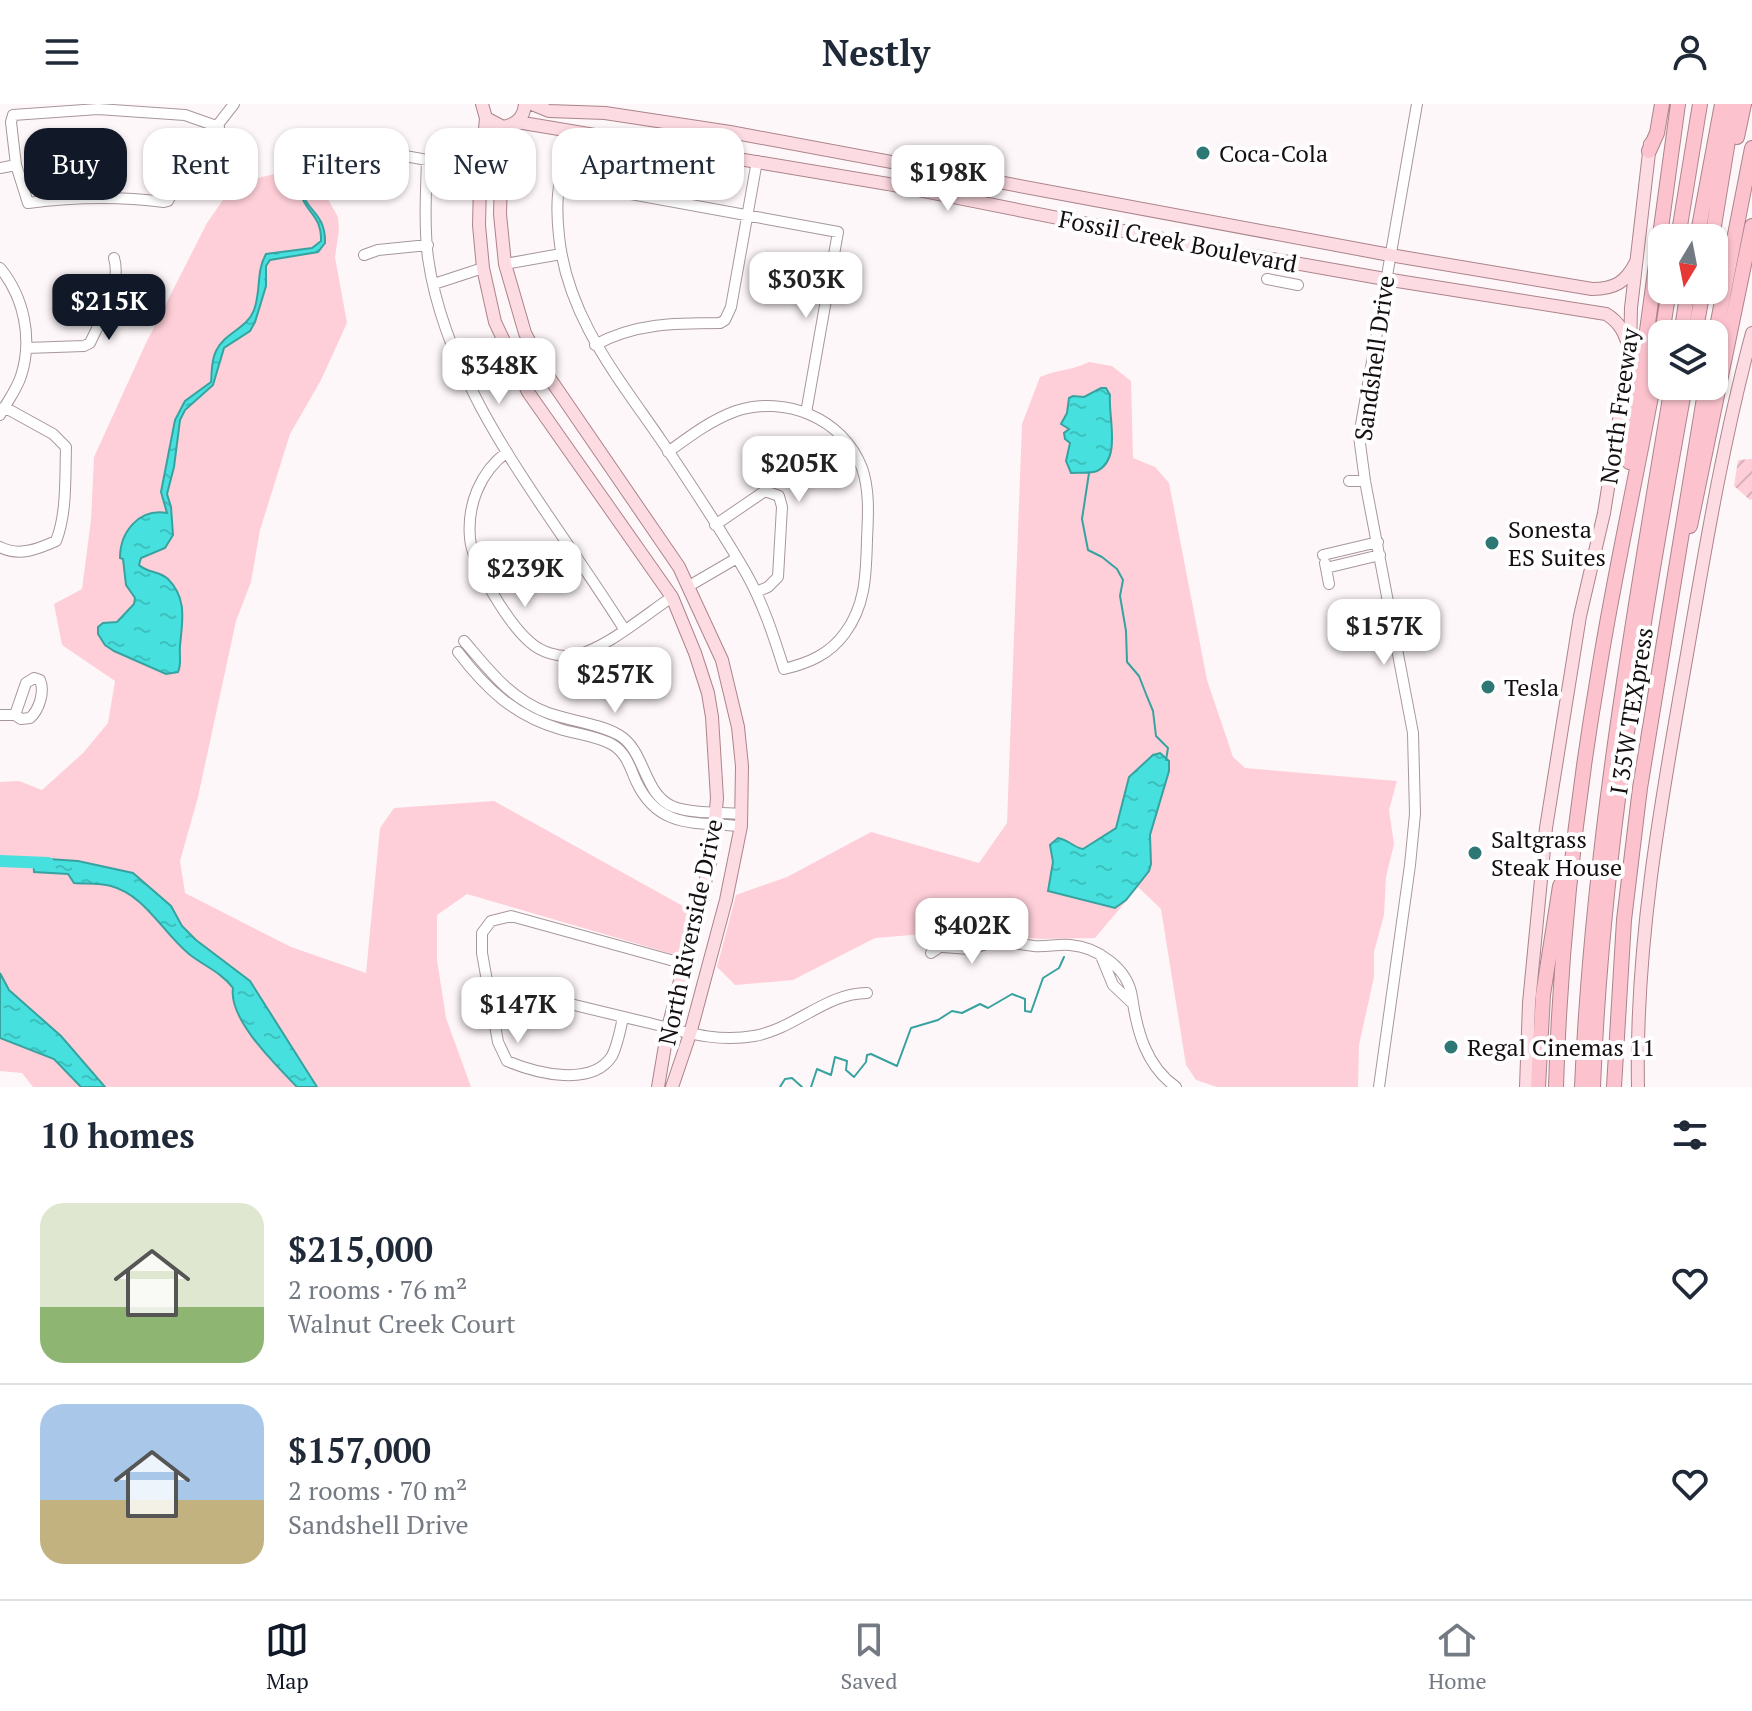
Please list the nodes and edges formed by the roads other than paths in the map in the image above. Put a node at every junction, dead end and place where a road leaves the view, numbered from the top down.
1 (234, 104) edge
2 (469, 104) edge
3 (525, 104) edge
4 (532, 104) edge
5 (1417, 104) edge
6 (1655, 104) edge
7 (1662, 104) edge
8 (1678, 104) edge
9 (1700, 104) edge
10 (1713, 104) edge
11 (1722, 104) edge
12 (1734, 104) edge
13 (1744, 104) edge
14 (484, 111) edge
15 (516, 123) junction
16 (219, 127) junction
17 (1752, 148) edge
18 (1649, 151) junction
19 (409, 157) edge
20 (757, 161) junction
21 (16, 165) junction
22 (0, 168) edge
23 (986, 180) junction
24 (981, 201) junction
25 (747, 215) junction
26 (1680, 224) edge
27 (1696, 224) edge
28 (1700, 224) edge
29 (1714, 224) edge
30 (1719, 224) edge
31 (1752, 226) edge
32 (428, 245) junction
33 (561, 254) junction
34 (364, 255) dead end
35 (1390, 255) junction
36 (114, 258) dead end
37 (1279, 260) junction
38 (1293, 262) junction
39 (1636, 262) junction
40 (505, 264) junction
41 (0, 268) edge
42 (483, 268) junction
43 (1385, 279) junction
44 (434, 284) junction
45 (1718, 320) edge
46 (1752, 333) edge
47 (595, 345) junction
48 (26, 348) junction
49 (1630, 351) junction
50 (1650, 400) edge
51 (1670, 400) edge
52 (1683, 400) edge
53 (1704, 400) edge
54 (2, 411) edge
55 (806, 413) junction
56 (507, 452) junction
57 (668, 452) junction
58 (601, 453) junction
59 (581, 466) junction
60 (1349, 481) dead end
61 (1365, 481) junction
62 (715, 525) junction
63 (1378, 542) junction
64 (0, 547) edge
65 (1380, 555) junction
66 (737, 558) junction
67 (1620, 561) junction
68 (1326, 568) junction
69 (1329, 584) dead end
70 (689, 586) junction
71 (756, 592) junction
72 (672, 597) junction
73 (624, 629) junction
74 (464, 641) dead end
75 (1661, 650) junction
76 (458, 652) dead end
77 (0, 715) edge
78 (15, 715) dead end
79 (716, 817) junction
80 (741, 820) junction
81 (1572, 867) junction
82 (931, 953) dead end
83 (685, 964) junction
84 (1620, 974) junction
85 (490, 990) junction
86 (867, 993) dead end
87 (623, 1018) junction
88 (668, 1028) junction
89 (690, 1034) junction
90 (658, 1087) edge
91 (672, 1087) edge
92 (1176, 1087) edge
93 (1379, 1087) edge
94 (1526, 1087) edge
95 (1538, 1087) edge
96 (1556, 1087) edge
97 (1582, 1087) edge
98 (1593, 1087) edge
99 (1614, 1087) edge
100 (1622, 1087) edge
101 (1638, 1087) edge

1 - 16 street
2 - 14 main road
3 - 15 main road, North Riverside Drive
4 - 23 main road, Fossil Creek Boulevard
5 - 35 street, Sandshell Drive
6 - 18 main road, North Freeway
7 - 18 highway
8 - 67 highway, North Freeway
9 - 26 highway
10 - 27 highway
11 - 28 highway
12 - 29 highway
13 - 30 highway
14 - 15 main road, Fossil Creek Boulevard
14 - 42 main road, North Riverside Drive
15 - 20 main road, Fossil Creek Boulevard
15 - 40 main road, North Riverside Drive
16 - 21 street
16 - 21 street
17 - 45 highway
18 - 39 main road, North Freeway
19 - 32 street
20 - 24 main road, Fossil Creek Boulevard
20 - 25 street
21 - 22 street
23 - 24 main road
23 - 35 main road, Fossil Creek Boulevard
24 - 37 main road, Fossil Creek Boulevard
25 - 33 street
25 - 47 street
25 - 55 street
31 - 75 highway
32 - 34 street
32 - 44 street
33 - 40 street
33 - 47 street
35 - 39 main road, Fossil Creek Boulevard
35 - 43 street, Sandshell Drive
36 - 48 street
37 - 38 main road, Fossil Creek Boulevard
37 - 38 street
38 - 43 main road, Fossil Creek Boulevard
39 - 49 main road, North Freeway
40 - 42 main road
40 - 58 main road, North Riverside Drive
41 - 48 street
42 - 44 street
42 - 59 main road, North Riverside Drive
43 - 49 main road, Fossil Creek Boulevard
43 - 61 street, Sandshell Drive
44 - 56 street
46 - 101 main road
47 - 57 street
48 - 54 street
49 - 94 main road, North Freeway
50 - 67 highway
51 - 97 highway, I 35W TEXpress
52 - 98 highway, I 35W TEXpress
53 - 75 highway
54 - 64 street
55 - 57 street
55 - 71 street
56 - 73 street
56 - 73 street
57 - 62 street
58 - 59 main road
58 - 70 main road, North Riverside Drive
59 - 72 main road, North Riverside Drive
60 - 61 street
61 - 63 street, Sandshell Drive
62 - 66 street
62 - 71 street
63 - 65 street, Sandshell Drive
63 - 68 street
65 - 68 street
65 - 93 street, Sandshell Drive
66 - 70 street
66 - 71 street
67 - 81 highway, North Freeway
68 - 69 street
70 - 72 main road
70 - 80 main road, North Riverside Drive
72 - 73 street
72 - 79 main road, North Riverside Drive
74 - 79 street
75 - 84 highway
76 - 79 street
77 - 78 street
79 - 80 street
79 - 83 main road, North Riverside Drive
80 - 89 main road, North Riverside Drive
81 - 95 highway
81 - 96 highway, North Freeway
82 - 92 street
83 - 85 street
83 - 88 main road, North Riverside Drive
84 - 99 highway
84 - 100 highway
85 - 87 street
85 - 87 street
86 - 89 street
87 - 88 street
88 - 89 street
88 - 90 main road, North Riverside Drive
89 - 91 main road, North Riverside Drive

